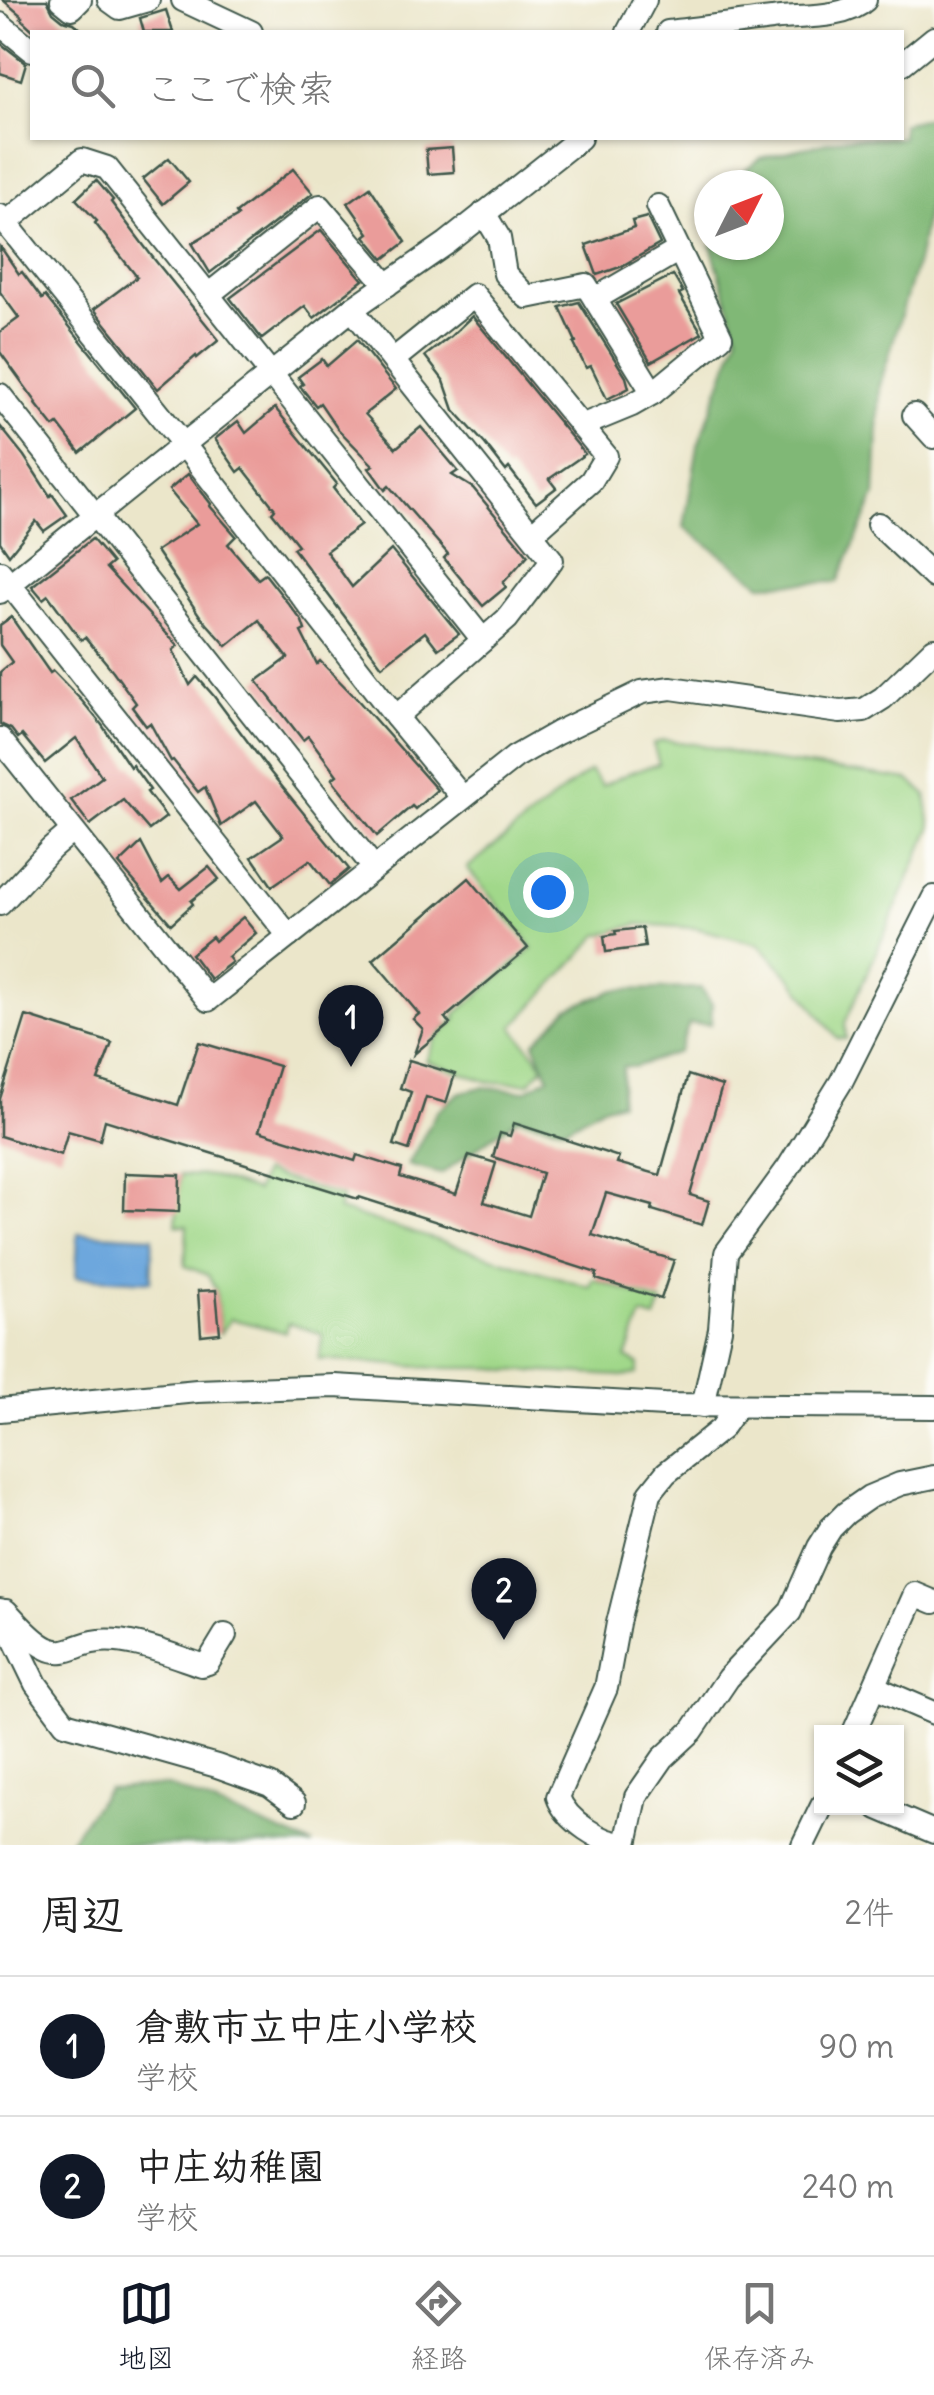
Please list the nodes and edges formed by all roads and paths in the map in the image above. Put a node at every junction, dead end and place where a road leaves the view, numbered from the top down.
1 (62, 0) edge
2 (80, 0) edge
3 (109, 0) edge
4 (148, 0) edge
5 (183, 0) edge
6 (645, 0) edge
7 (865, 0) edge
8 (0, 24) edge
9 (247, 30) edge
10 (629, 30) edge
11 (684, 30) edge
12 (934, 38) edge
13 (30, 48) edge
14 (904, 62) edge
15 (577, 140) edge
16 (658, 206) dead end
17 (484, 213) junction
18 (3, 220) edge
19 (679, 250) junction
20 (387, 285) junction
21 (208, 295) junction
22 (595, 300) junction
23 (352, 310) junction
24 (393, 360) junction
25 (273, 375) junction
26 (653, 393) junction
27 (0, 395) edge
28 (914, 416) dead end
29 (581, 426) junction
30 (934, 437) edge
31 (184, 445) junction
32 (96, 516) junction
33 (878, 524) dead end
34 (532, 534) junction
35 (934, 577) edge
36 (3, 583) edge
37 (483, 640) junction
38 (934, 649) edge
39 (396, 717) junction
40 (0, 739) edge
41 (462, 797) junction
42 (72, 831) junction
43 (374, 868) junction
44 (934, 897) edge
45 (0, 904) edge
46 (289, 936) junction
47 (703, 1406) junction
48 (737, 1406) junction
49 (934, 1407) edge
50 (0, 1410) edge
51 (934, 1477) edge
52 (934, 1602) edge
53 (0, 1607) edge
54 (224, 1635) dead end
55 (874, 1687) junction
56 (934, 1713) edge
57 (857, 1725) edge
58 (294, 1804) dead end
59 (818, 1815) edge
60 (894, 1815) edge
61 (934, 1832) edge
62 (803, 1845) edge

1 - 2 street
3 - 4 street
5 - 9 street
6 - 10 street
7 - 11 street
8 - 13 street
12 - 14 street
15 - 17 street
16 - 19 street
17 - 20 street
17 - 22 street
18 - 21 street
18 - 31 street
19 - 22 street
19 - 26 street
20 - 21 street
20 - 23 street
21 - 25 street
22 - 26 street
23 - 24 street
23 - 25 street
24 - 29 street
24 - 34 street
25 - 31 street
25 - 37 street
26 - 29 street
27 - 32 street
28 - 30 street
29 - 34 street
31 - 32 street
31 - 39 street
32 - 36 street
32 - 43 street
33 - 35 street
34 - 37 street
36 - 46 street
37 - 39 street
38 - 41 street
39 - 41 street
40 - 42 street
41 - 43 street
42 - 45 street
42 - 46 street
43 - 46 street
44 - 47 street
47 - 48 street
47 - 50 street
48 - 49 street
48 - 51 street
52 - 55 street
53 - 54 street
53 - 58 street
55 - 56 street
55 - 57 street
59 - 62 street
60 - 61 street

